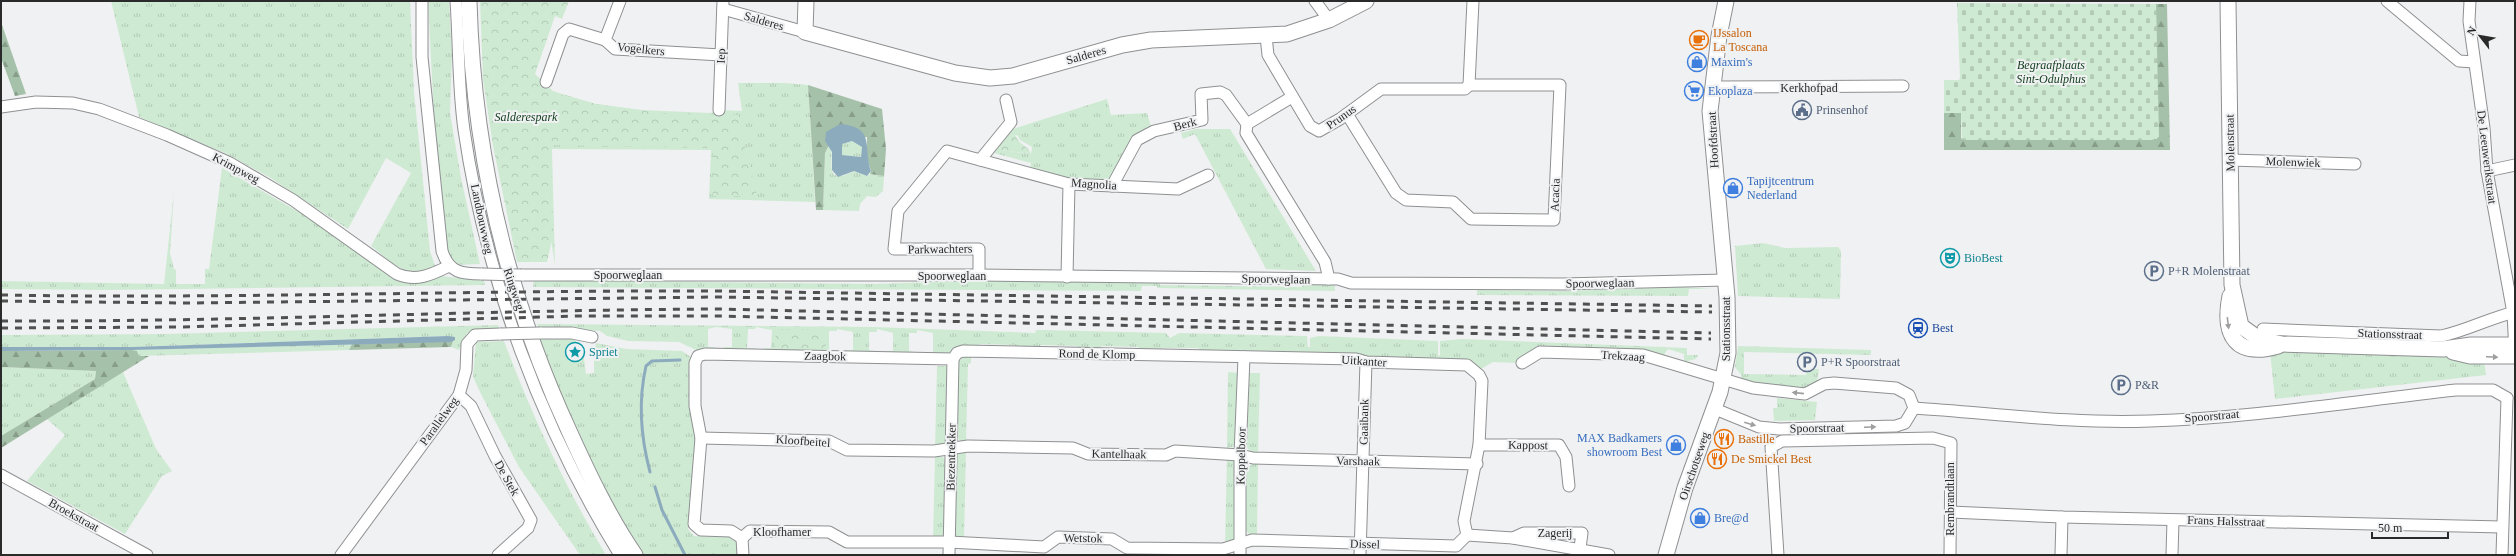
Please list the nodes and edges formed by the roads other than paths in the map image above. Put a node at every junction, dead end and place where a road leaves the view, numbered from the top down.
1 (422, 1) edge
2 (456, 1) edge
3 (469, 1) edge
4 (620, 1) edge
5 (806, 1) edge
6 (1315, 1) edge
7 (1366, 1) edge
8 (1473, 1) edge
9 (1726, 1) edge
10 (2228, 1) edge
11 (2387, 1) edge
12 (2470, 1) edge
13 (723, 5) edge
14 (1329, 20) junction
15 (805, 32) junction
16 (1266, 36) junction
17 (605, 40) junction
18 (721, 55) junction
19 (2474, 62) junction
20 (546, 82) dead end
21 (1469, 85) junction
22 (1903, 86) dead end
23 (1715, 87) junction
24 (1292, 97) junction
25 (1006, 100) dead end
26 (1, 107) edge
27 (719, 110) dead end
28 (1347, 114) junction
29 (1247, 124) junction
30 (947, 151) joint
31 (980, 160) junction
32 (2230, 160) junction
33 (2355, 164) dead end
34 (2515, 165) edge
35 (2487, 171) junction
36 (1208, 175) dead end
37 (1069, 184) junction
38 (1112, 186) junction
39 (449, 266) junction
40 (979, 276) junction
41 (1067, 277) junction
42 (1329, 279) junction
43 (1726, 280) junction
44 (2232, 285) joint
45 (2514, 312) edge
46 (2264, 329) dead end
47 (592, 337) dead end
48 (2515, 345) edge
49 (2442, 349) junction
50 (698, 356) joint
51 (2515, 356) edge
52 (1244, 357) junction
53 (953, 359) junction
54 (1366, 362) junction
55 (1522, 363) dead end
56 (1724, 378) junction
57 (459, 396) junction
58 (2511, 399) edge
59 (1914, 408) junction
60 (1714, 409) junction
61 (701, 438) junction
62 (1479, 445) junction
63 (950, 449) junction
64 (1240, 455) junction
65 (1364, 461) junction
66 (1477, 464) junction
67 (1, 475) edge
68 (1569, 486) dead end
69 (1951, 512) junction
70 (2062, 518) junction
71 (2173, 520) junction
72 (2502, 527) junction
73 (1467, 535) junction
74 (742, 538) junction
75 (1513, 538) junction
76 (949, 542) junction
77 (1360, 544) junction
78 (1580, 548) junction
79 (1240, 550) edge
80 (147, 555) edge
81 (340, 555) edge
82 (498, 555) edge
83 (620, 555) edge
84 (635, 555) edge
85 (743, 555) edge
86 (948, 555) edge
87 (1360, 555) edge
88 (1609, 555) edge
89 (1666, 555) edge
90 (1778, 555) edge
91 (1950, 555) edge
92 (2060, 555) edge
93 (2172, 555) edge
94 (2502, 555) edge

1 - 39 street
2 - 83 street, Landbouwweg
3 - 84 street, Ringweg
4 - 17 street, Vogelkers
5 - 15 street
6 - 14 street
7 - 14 street, Salderes
8 - 21 street
9 - 23 street, Hoofdstraat
10 - 32 street, Molenstraat
11 - 19 street
12 - 19 street, De Leeuwerikstraat
13 - 15 street, Salderes
13 - 18 street, Iep
14 - 16 street, Salderes
15 - 16 street, Salderes
16 - 24 street, Prunus
17 - 18 street, Vogelkers
17 - 20 street
18 - 27 street, Iep
19 - 35 street, De Leeuwerikstraat
21 - 28 street, Prunus
21 - 28 street, Acacia
22 - 23 street, Kerkhofpad
23 - 43 street, Hoofdstraat
24 - 28 street, Prunus
24 - 29 street
25 - 31 street
26 - 39 street, Krimpweg
29 - 38 street, Berk
29 - 42 street, Berk
30 - 31 street, Magnolia
30 - 40 street, Parkwachters
31 - 37 street, Magnolia
32 - 33 street, Molenwiek
32 - 44 street, Molenstraat
34 - 35 street
35 - 45 street, De Leeuwerikstraat
36 - 38 street, Magnolia
37 - 38 street, Magnolia
37 - 41 street
39 - 40 street, Spoorweglaan, bridge
40 - 41 street, Spoorweglaan
41 - 42 street, Spoorweglaan
42 - 43 street, Spoorweglaan
43 - 56 street, Stationsstraat
44 - 49 street, Stationsstraat
45 - 46 street, Stationsstraat
45 - 48 street, De Leeuwerikstraat
47 - 57 street, Parallelweg, bridge
48 - 49 street, Stationsstraat
48 - 51 street, De Leeuwerikstraat
49 -> 51 street, Stationsstraat
50 - 53 street, Zaagbok
50 - 61 street, Kloofhamer
52 - 53 street, Rond de Klomp
52 - 54 street, Uitkanter
52 - 64 street, Koppelboor
53 - 63 street, Biezentrekker
54 - 62 street, Uitkanter
54 - 65 street, Gaaibank
55 - 56 street, Trekzaag
59 -> 56 street
56 - 60 street, Oirschotseweg
57 - 81 street, Parallelweg
57 - 82 street, De Stek
58 - 59 street, Spoorstraat
58 - 72 street
60 -> 59 street, Spoorstraat
60 - 89 street, Oirschotseweg
61 - 63 street, Kloofbeitel
61 - 74 street, Kloofhamer
62 - 66 street
62 - 68 street, Kappost
63 - 64 street, Kantelhaak
63 - 76 street, Biezentrekker
64 - 65 street, Varshaak
64 - 79 street, Koppelboor
65 - 66 street, Varshaak
65 - 77 street, Gaaibank
66 - 73 street
67 - 80 street, Broekstraat
69 - 70 street, Frans Halsstraat
69 - 90 street, Rembrandtlaan
69 - 91 street, Rembrandtlaan
70 - 71 street, Frans Halsstraat
70 - 92 street
71 - 72 street, Frans Halsstraat
71 - 93 street
72 - 94 street
73 - 75 street, Zagerij
73 - 77 street, Dissel
74 - 76 street, Kloofhamer
74 - 85 street
75 - 78 street, Zagerij
75 - 78 street, Zagerij
76 - 79 street, Wetstok
76 - 86 street, Biezentrekker
77 - 79 street, Dissel
77 - 87 street, Gaaibank
78 - 88 street, Zagerij

